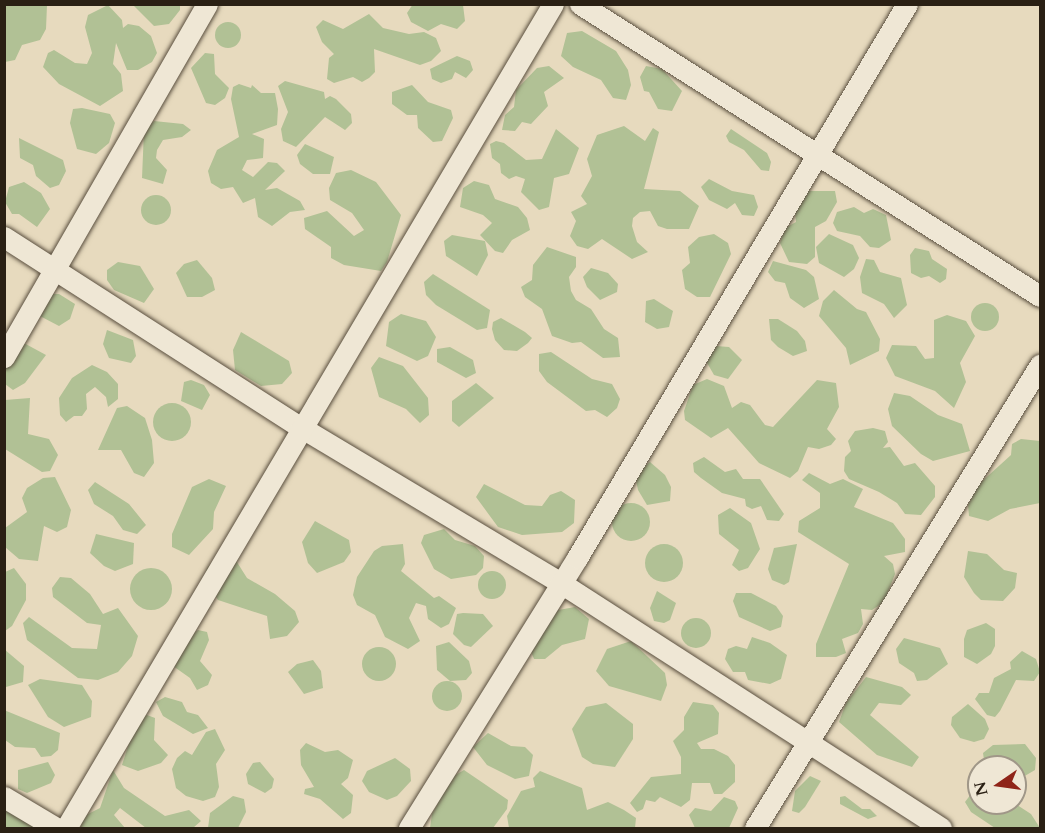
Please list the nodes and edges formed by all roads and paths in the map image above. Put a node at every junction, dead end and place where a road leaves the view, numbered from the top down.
1 (207, 4) edge
2 (553, 4) edge
3 (580, 4) edge
4 (907, 4) edge
5 (815, 156) junction
6 (4, 237) edge
7 (56, 269) junction
8 (1041, 296) edge
9 (4, 357) edge
10 (1041, 365) edge
11 (302, 428) junction
12 (561, 583) junction
13 (806, 742) junction
14 (4, 797) edge
15 (56, 828) edge
16 (66, 828) edge
17 (409, 828) edge
18 (755, 828) edge
19 (941, 828) edge

1 - 7 street
2 - 11 street
3 - 5 street
4 - 5 street
5 - 8 street
5 - 12 street
6 - 7 street
7 - 9 street
7 - 11 street
10 - 13 street
11 - 12 street
11 - 16 street
12 - 13 street
12 - 17 street
13 - 18 street
13 - 19 street
14 - 15 street

